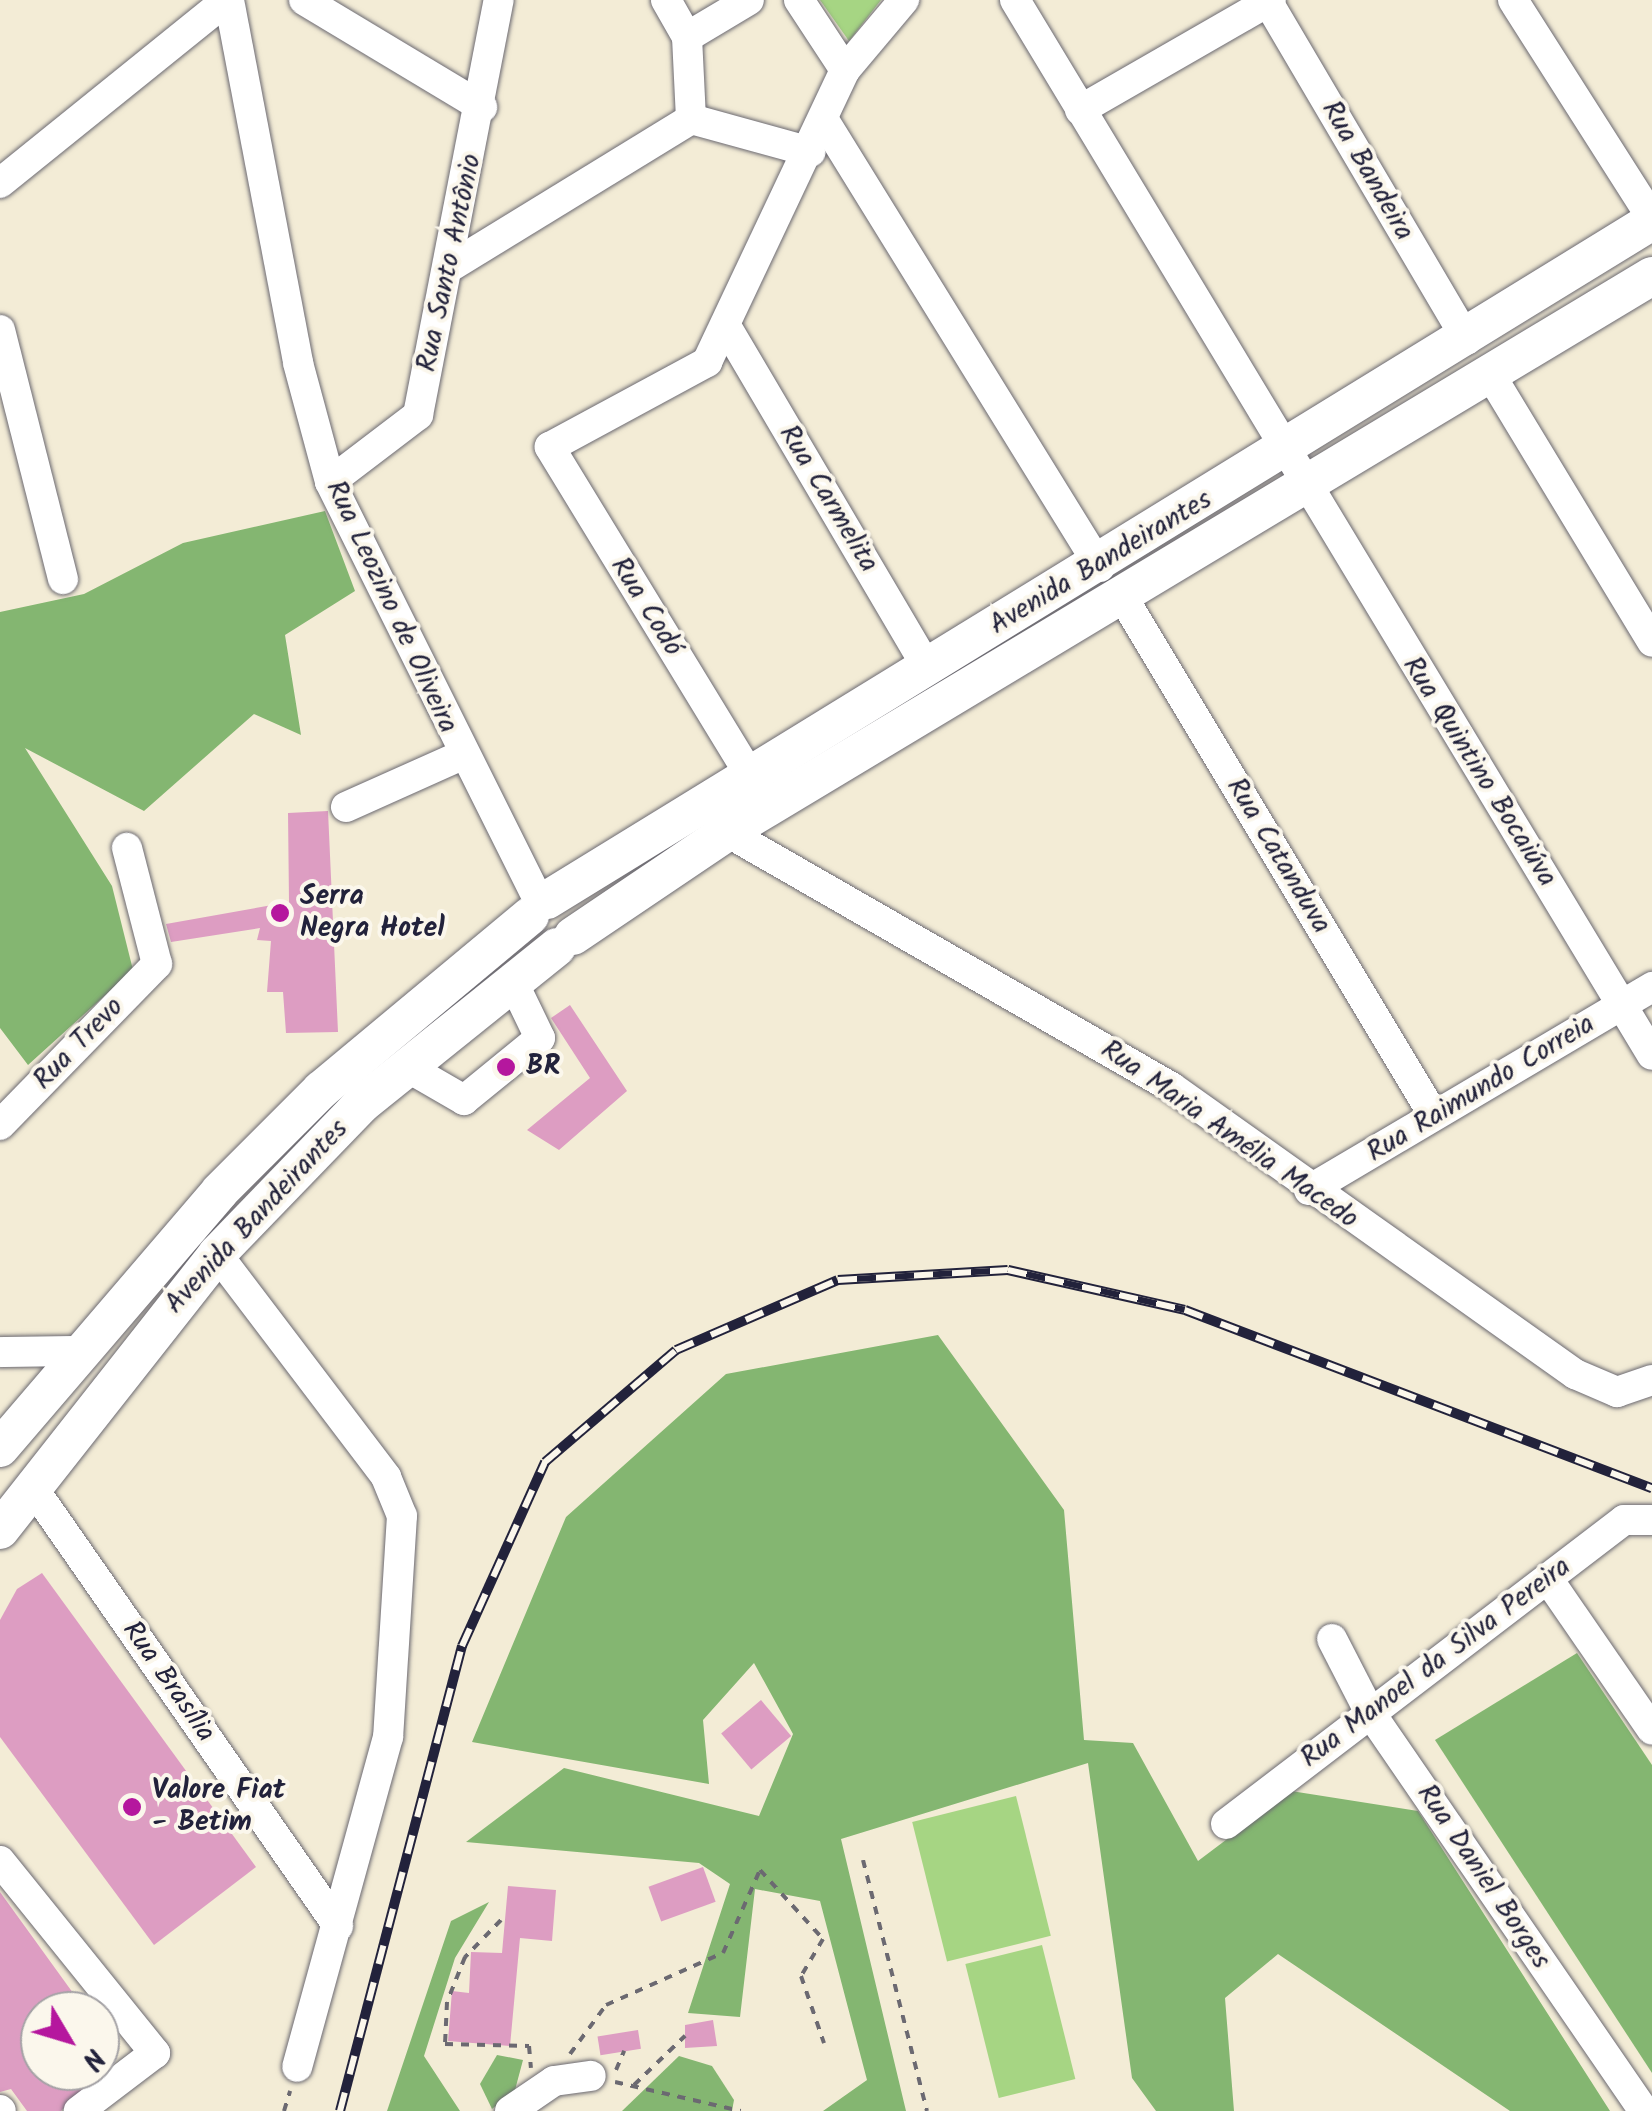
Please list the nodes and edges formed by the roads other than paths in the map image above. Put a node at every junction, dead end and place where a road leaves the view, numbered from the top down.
1 (228, 0) edge
2 (304, 0) edge
3 (499, 0) edge
4 (666, 0) edge
5 (749, 0) edge
6 (799, 0) edge
7 (904, 0) edge
8 (1015, 0) edge
9 (1513, 0) edge
10 (1269, 1) edge
11 (687, 37) junction
12 (846, 70) junction
13 (482, 107) junction
14 (1080, 110) junction
15 (691, 120) junction
16 (825, 122) junction
17 (811, 152) junction
18 (0, 183) edge
19 (1652, 219) edge
20 (453, 265) junction
21 (1652, 276) edge
22 (0, 330) edge
23 (729, 331) junction
24 (1466, 340) junction
25 (1490, 374) junction
26 (1282, 452) junction
27 (330, 482) junction
28 (1305, 488) junction
29 (64, 580) dead end
30 (1111, 581) junction
31 (1652, 642) edge
32 (927, 667) junction
33 (462, 755) junction
34 (748, 772) junction
35 (346, 806) dead end
36 (726, 832) junction
37 (127, 848) dead end
38 (539, 906) junction
39 (565, 941) junction
40 (514, 982) junction
41 (1652, 986) edge
42 (1622, 1004) junction
43 (1652, 1056) edge
44 (406, 1066) junction
45 (1434, 1116) junction
46 (0, 1125) edge
47 (1309, 1190) junction
48 (218, 1254) junction
49 (76, 1351) junction
50 (0, 1352) edge
51 (1652, 1380) edge
52 (2, 1436) edge
53 (33, 1488) junction
54 (1652, 1520) edge
55 (0, 1530) edge
56 (0, 1542) edge
57 (1548, 1578) junction
58 (1332, 1639) dead end
59 (1369, 1711) junction
60 (1652, 1730) edge
61 (1226, 1824) dead end
62 (0, 1862) edge
63 (338, 1926) junction
64 (298, 2067) dead end
65 (579, 2067) road end
66 (517, 2106) edge
67 (79, 2111) edge
68 (1644, 2111) edge

1 - 18 street
1 - 27 street, Rua Leozino de Oliveira
2 - 13 street
3 - 13 street, Rua Santo Antônio
4 - 11 street
5 - 11 street
6 - 12 street
7 - 12 street
8 - 14 street
9 - 19 street
10 - 14 street
10 - 24 street, Rua Bandeira
11 - 15 street
12 - 16 street
13 - 20 street, Rua Santo Antônio
14 - 26 street
15 - 17 street
15 - 20 street
16 - 17 street
16 - 30 street, Rua Catanduva
17 - 23 street
19 - 24 main road, Avenida Bandeirantes
20 - 27 street, Rua Santo Antônio
21 - 25 main road, Avenida Bandeirantes
22 - 29 street
23 - 32 street, Rua Carmelita
23 - 34 street, Rua Codó
24 - 26 main road, Avenida Bandeirantes
25 - 28 main road, Avenida Bandeirantes
25 - 31 street
26 - 28 street, Rua Quintino Bocaiúva
26 - 30 main road, Avenida Bandeirantes
27 - 33 street, Rua Leozino de Oliveira
28 - 30 main road, Avenida Bandeirantes
28 - 42 street, Rua Quintino Bocaiúva
30 - 32 main road, Avenida Bandeirantes
30 - 36 main road, Avenida Bandeirantes
30 - 45 street, Rua Catanduva
32 - 34 main road, Avenida Bandeirantes
33 - 35 street
33 - 38 street, Rua Leozino de Oliveira
34 - 38 main road, Avenida Bandeirantes
36 - 39 main road, Avenida Bandeirantes
36 - 47 street, Rua Maria Amélia Macedo
37 - 46 street, Rua Trevo
38 - 39 main road
38 - 49 main road, Avenida Bandeirantes
39 - 40 main road, Avenida Bandeirantes
40 - 44 main road, Avenida Bandeirantes
40 - 44 street
41 - 42 street, Rua Raimundo Correia
42 - 43 street, Rua Quintino Bocaiúva
42 - 45 street, Rua Raimundo Correia
44 - 48 main road, Avenida Bandeirantes
45 - 47 street, Rua Raimundo Correia
47 - 51 street, Rua Maria Amélia Macedo
48 - 53 main road, Avenida Bandeirantes
48 - 63 street
49 - 50 street
49 - 52 main road, Avenida Bandeirantes
52 - 53 main road
53 - 55 main road, Avenida Bandeirantes
53 - 56 main road
53 - 63 street, Rua Brasília
54 - 57 street, Rua Manoel da Silva Pereira
57 - 59 street, Rua Manoel da Silva Pereira
57 - 60 street
58 - 59 street, Rua Daniel Borges
59 - 61 street, Rua Manoel da Silva Pereira
59 - 68 street, Rua Daniel Borges
62 - 67 street
63 - 64 street
65 - 66 street

